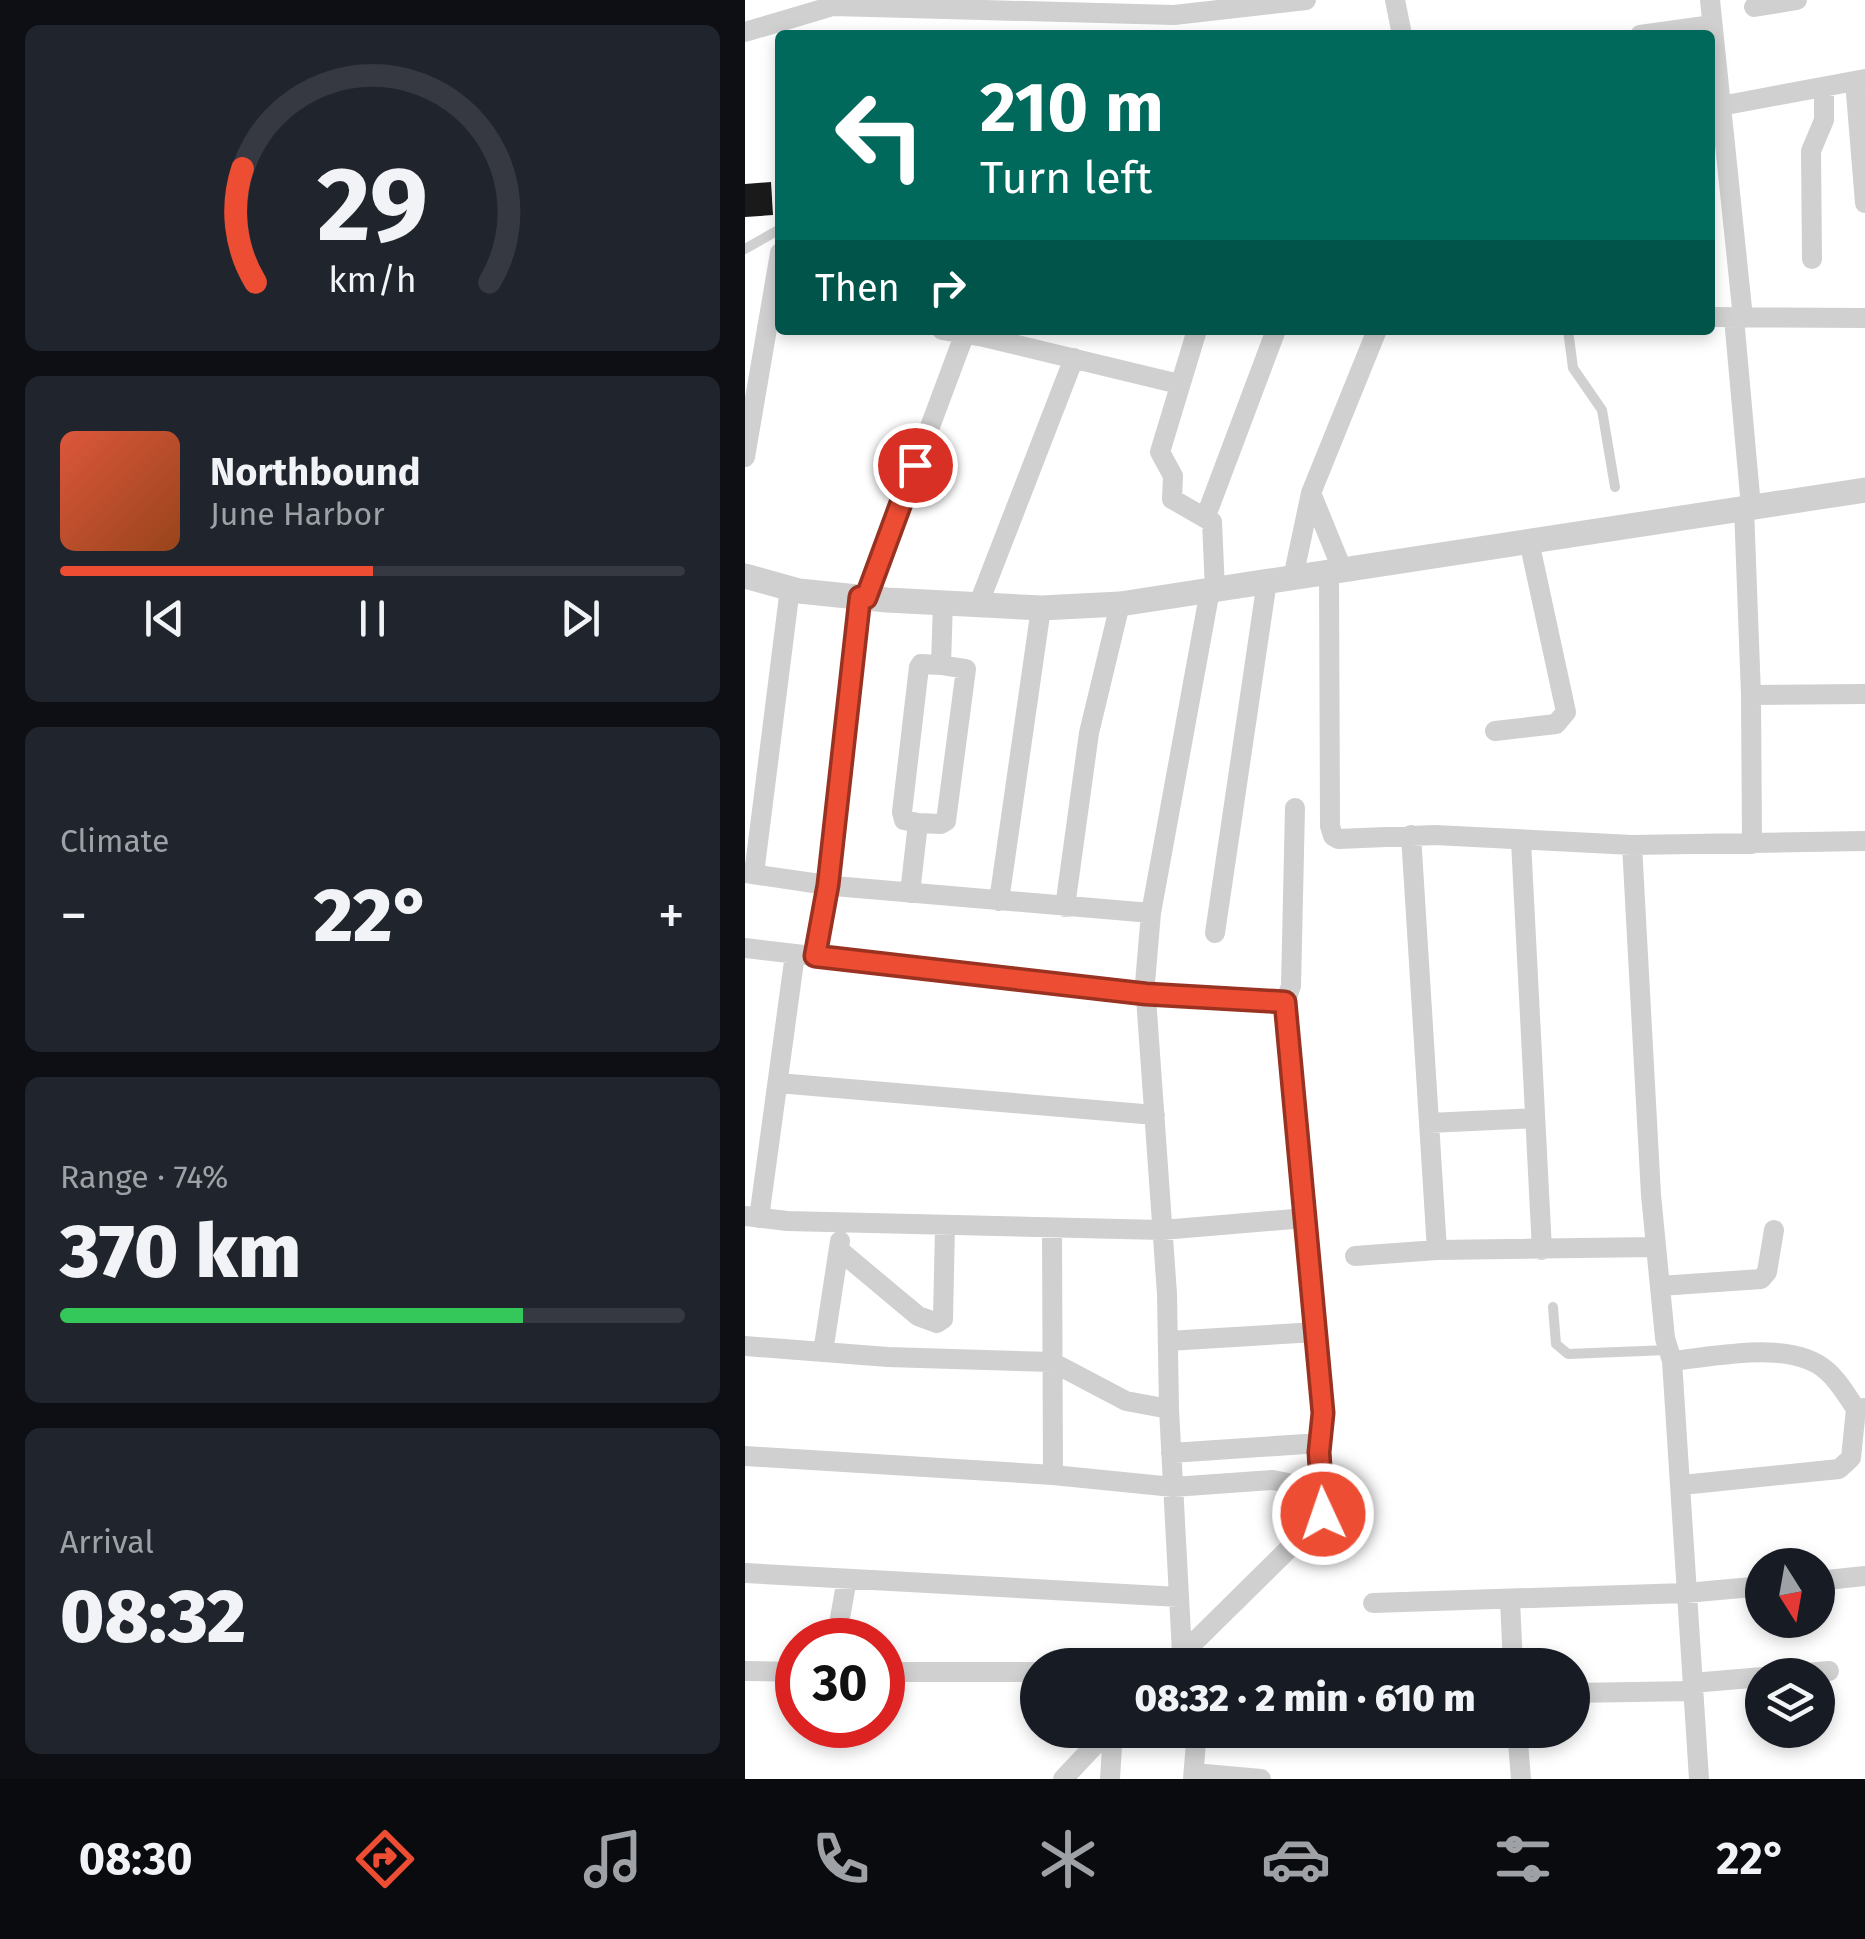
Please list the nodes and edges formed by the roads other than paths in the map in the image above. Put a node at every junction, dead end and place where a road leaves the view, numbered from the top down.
1 (1306, 0) edge
2 (1395, 0) edge
3 (1710, 0) edge
4 (1797, 0) edge
5 (832, 3) edge
6 (1172, 7) edge
7 (1754, 7) dead end
8 (1712, 25) junction
9 (789, 28) edge
10 (1401, 30) edge
11 (1679, 30) edge
12 (1712, 30) edge
13 (745, 32) edge
14 (1860, 80) edge
15 (1824, 87) junction
16 (1715, 108) edge
17 (1865, 203) edge
18 (775, 232) edge
19 (745, 249) edge
20 (1812, 259) dead end
21 (775, 315) edge
22 (1715, 317) edge
23 (1738, 318) junction
24 (1865, 318) edge
25 (964, 335) edge
26 (974, 335) edge
27 (1195, 335) edge
28 (1274, 335) edge
29 (1375, 335) edge
30 (1569, 335) edge
31 (1075, 358) junction
32 (1179, 384) junction
33 (745, 457) edge
34 (1615, 487) dead end
35 (1865, 490) edge
36 (1311, 493) junction
37 (1747, 508) junction
38 (1206, 516) junction
39 (1529, 541) junction
40 (1336, 571) junction
41 (745, 576) edge
42 (1280, 580) junction
43 (790, 588) junction
44 (1212, 590) junction
45 (863, 598) junction
46 (943, 602) junction
47 (979, 602) junction
48 (1120, 604) junction
49 (1041, 608) junction
50 (941, 665) junction
51 (1865, 694) edge
52 (1751, 695) junction
53 (1495, 731) dead end
54 (1295, 808) dead end
55 (918, 823) junction
56 (1411, 835) junction
57 (1521, 841) junction
58 (1865, 841) edge
59 (1752, 844) junction
60 (1632, 846) junction
61 (750, 874) edge
62 (828, 885) junction
63 (911, 893) junction
64 (999, 901) junction
65 (1065, 907) junction
66 (1151, 913) junction
67 (1215, 933) dead end
68 (745, 948) edge
69 (805, 955) junction
70 (1146, 994) junction
71 (1285, 1002) junction
72 (777, 1083) junction
73 (1155, 1115) junction
74 (1535, 1118) junction
75 (1429, 1123) junction
76 (752, 1217) edge
77 (1306, 1218) junction
78 (843, 1222) junction
79 (945, 1226) junction
80 (1052, 1229) junction
81 (1162, 1230) junction
82 (1774, 1230) dead end
83 (1656, 1247) junction
84 (839, 1250) junction
85 (1437, 1250) junction
86 (1542, 1250) junction
87 (1355, 1256) dead end
88 (1660, 1286) junction
89 (1553, 1307) dead end
90 (1316, 1332) junction
91 (1168, 1340) junction
92 (745, 1346) edge
93 (823, 1352) junction
94 (1670, 1355) junction
95 (1052, 1362) junction
96 (1861, 1408) edge
97 (1169, 1409) junction
98 (1321, 1442) junction
99 (1171, 1453) junction
100 (745, 1456) edge
101 (1053, 1475) junction
102 (1682, 1485) junction
103 (1173, 1487) junction
104 (1323, 1490) junction
105 (745, 1573) edge
106 (1865, 1576) edge
107 (847, 1578) junction
108 (1835, 1579) edge
109 (1745, 1588) edge
110 (1686, 1594) junction
111 (1179, 1597) junction
112 (1510, 1600) junction
113 (1373, 1603) dead end
114 (841, 1618) edge
115 (1180, 1648) edge
116 (1193, 1648) edge
117 (1512, 1648) edge
118 (745, 1672) edge
119 (775, 1672) edge
120 (905, 1672) edge
121 (1020, 1672) edge
122 (1745, 1680) edge
123 (1692, 1687) junction
124 (1590, 1691) edge
125 (1094, 1748) edge
126 (1111, 1748) edge
127 (1196, 1748) edge
128 (1518, 1748) edge
129 (1194, 1776) edge
130 (1063, 1779) edge
131 (1110, 1779) edge
132 (1261, 1779) edge
133 (1521, 1779) edge
134 (1699, 1779) edge

1 - 6 street
2 - 10 street
3 - 8 street
4 - 7 street
5 - 6 street
5 - 9 street
8 - 11 street
8 - 12 street
9 - 13 street
14 - 15 street
14 - 17 street
15 - 16 street
15 - 20 street
16 - 23 street
18 - 19 lane
21 - 33 street
22 - 23 street
23 - 24 street
23 - 37 street
25 - 45 street
26 - 31 street
27 - 32 street
28 - 38 street
29 - 36 street
30 - 34 lane
31 - 32 street
31 - 47 street
32 - 38 street
35 - 37 street
36 - 40 street
36 - 42 street
37 - 39 street
37 - 52 street
38 - 44 street
39 - 40 street
39 - 53 street
40 - 42 street
40 - 56 street
41 - 43 street
42 - 44 street
42 - 67 street
43 - 45 street
43 - 61 street
44 - 48 street
44 - 66 street
45 - 46 street
45 - 62 street
46 - 47 street
46 - 50 street
47 - 49 street
48 - 49 street
48 - 65 street
49 - 64 street
50 - 55 street
50 - 55 street
51 - 52 street
52 - 59 street
54 - 71 street
55 - 63 street
56 - 57 street
56 - 75 street
57 - 60 street
57 - 74 street
58 - 59 street
59 - 60 street
60 - 83 street
61 - 62 street
62 - 63 street
62 - 69 street
63 - 64 street
64 - 65 street
65 - 66 street
66 - 70 street
68 - 69 street
69 - 70 street
69 - 72 street
70 - 71 street
70 - 73 street
71 - 77 street
72 - 73 street
72 - 76 street
73 - 81 street
74 - 75 street
74 - 86 street
75 - 85 street
76 - 78 street
77 - 81 street
77 - 90 street
78 - 79 street
78 - 84 street
79 - 80 street
79 - 84 street
80 - 81 street
80 - 95 street
81 - 91 street
82 - 88 street
83 - 86 street
83 - 88 street
84 - 93 street
85 - 86 street
85 - 87 street
88 - 94 street
89 - 94 lane
90 - 91 street
90 - 98 street
91 - 97 street
92 - 93 street
93 - 95 street
94 - 96 street
94 - 102 street
95 - 97 street
95 - 101 street
96 - 102 street
97 - 99 street
98 - 99 street
98 - 104 street
99 - 103 street
100 - 101 street
101 - 103 street
102 - 110 street
103 - 104 street
103 - 111 street
104 - 116 street
105 - 107 street
106 - 108 street
107 - 111 street
107 - 114 street
109 - 110 street
110 - 112 street
110 - 123 street
111 - 115 street
112 - 113 street
112 - 117 street
118 - 119 street
120 - 121 street
122 - 123 street
123 - 124 street
123 - 134 street
125 - 130 street
126 - 131 street
127 - 129 street
128 - 133 street
129 - 132 street

